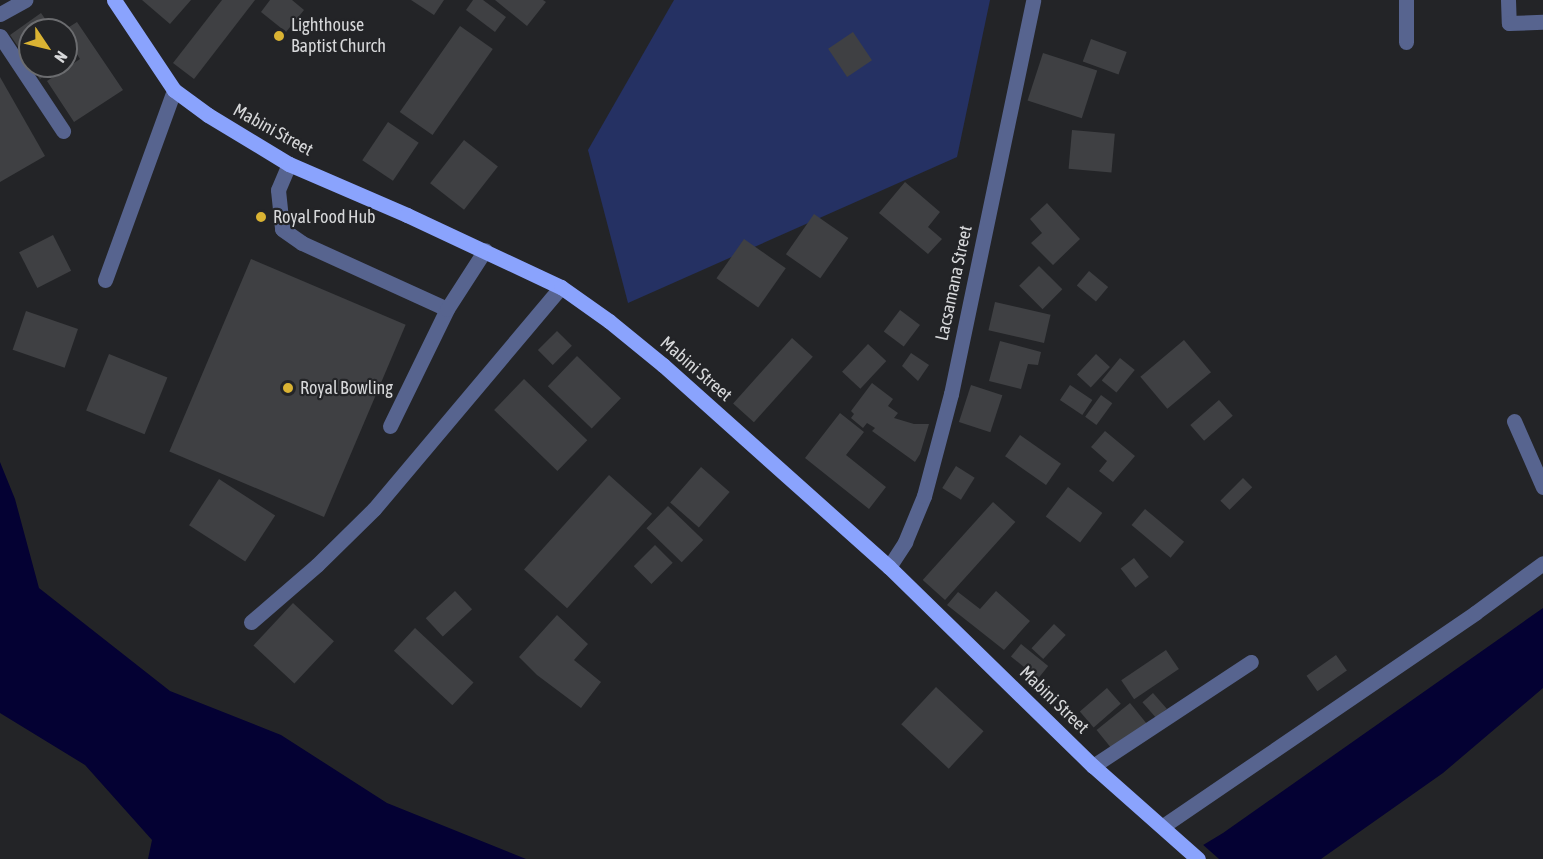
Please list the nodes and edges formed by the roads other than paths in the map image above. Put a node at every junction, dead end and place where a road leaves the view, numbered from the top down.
1 (25, 0) edge
2 (114, 0) edge
3 (1033, 0) edge
4 (1406, 0) edge
5 (1508, 0) edge
6 (0, 14) edge
7 (1543, 22) edge
8 (0, 36) edge
9 (1406, 42) dead end
10 (174, 90) junction
11 (63, 131) dead end
12 (289, 164) junction
13 (485, 250) junction
14 (105, 280) dead end
15 (561, 287) junction
16 (447, 309) junction
17 (1514, 421) dead end
18 (390, 426) dead end
19 (1543, 487) edge
20 (1543, 563) edge
21 (889, 567) junction
22 (251, 622) dead end
23 (1251, 662) dead end
24 (1093, 766) junction
25 (1163, 826) junction
26 (1198, 859) edge

1 - 6 street
2 - 10 main road, Mabini Street
3 - 21 street, Lacsamana Street
4 - 9 street
5 - 7 street
8 - 11 street
10 - 12 main road, Mabini Street
10 - 14 street
12 - 13 main road, Mabini Street
12 - 16 street
13 - 15 main road, Mabini Street
13 - 16 street
15 - 21 main road, Mabini Street
15 - 22 street
16 - 18 street
17 - 19 street
20 - 25 street
21 - 24 main road, Mabini Street
23 - 24 street
24 - 25 main road, Mabini Street
25 - 26 main road, Mabini Street

